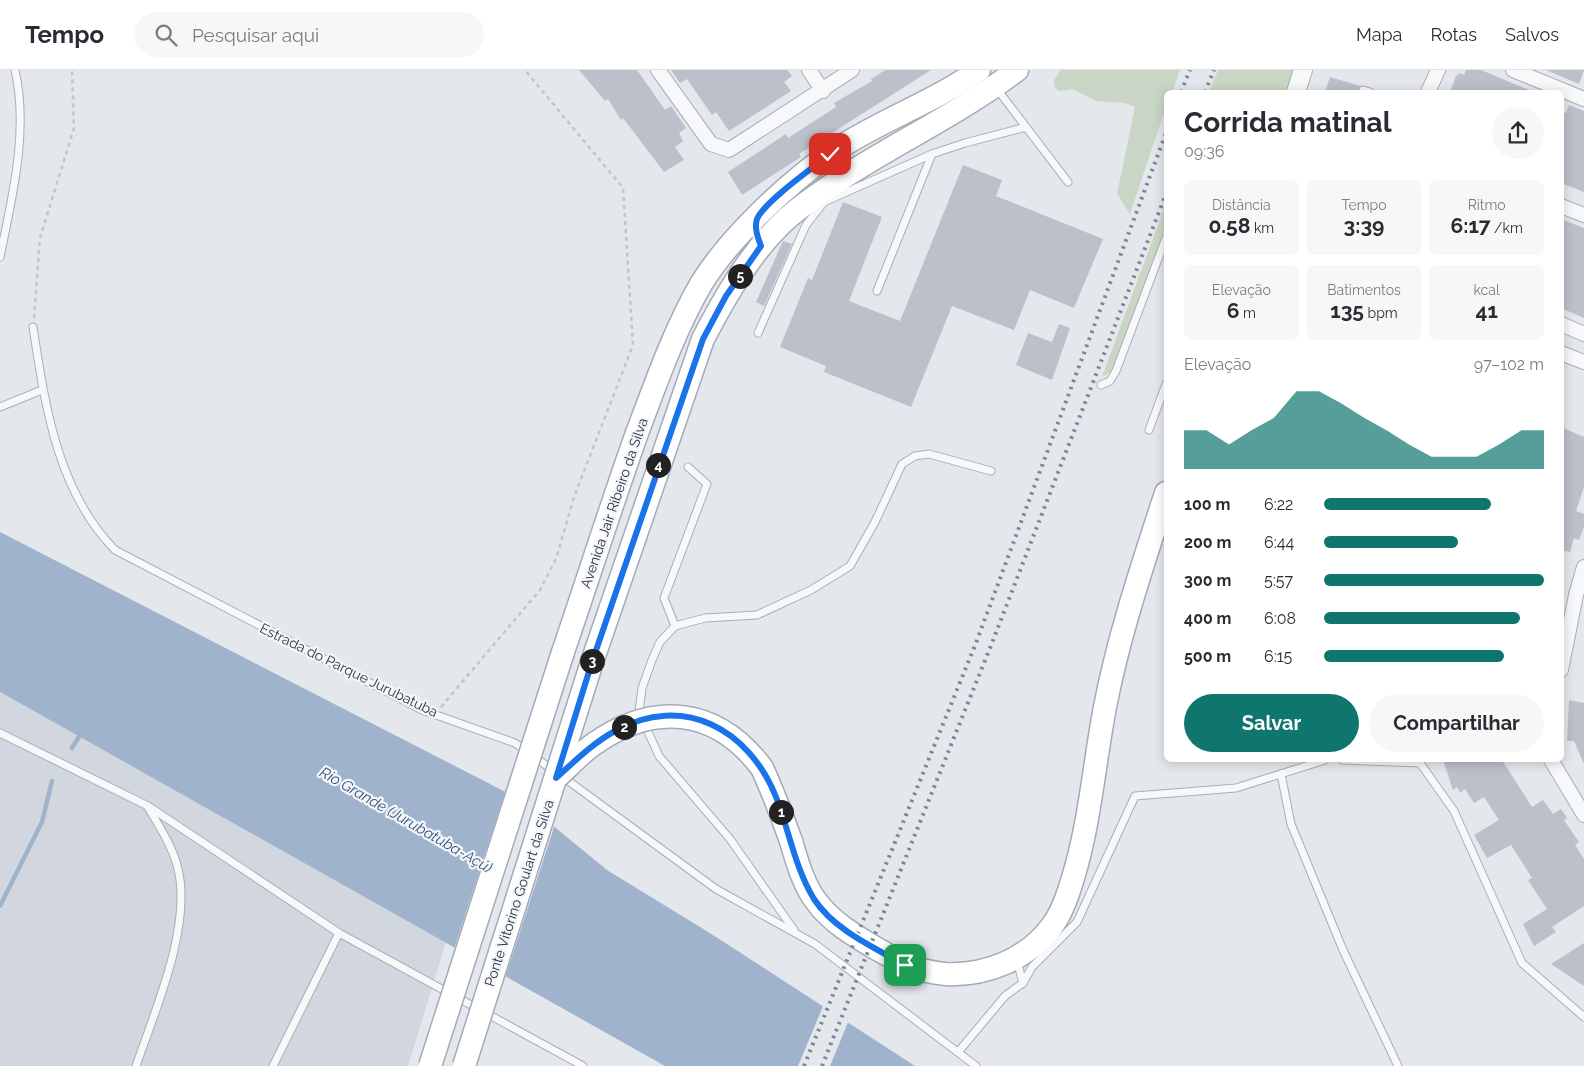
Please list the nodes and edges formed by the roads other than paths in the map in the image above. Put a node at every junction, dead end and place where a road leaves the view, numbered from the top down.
1 (15, 70) edge
2 (658, 70) edge
3 (808, 70) edge
4 (852, 70) edge
5 (979, 70) edge
6 (1017, 70) edge
7 (1303, 70) edge
8 (1438, 70) edge
9 (1513, 70) edge
10 (995, 87) junction
11 (1297, 90) edge
12 (1429, 90) edge
13 (1562, 90) edge
14 (823, 91) junction
15 (1564, 91) edge
16 (1584, 99) edge
17 (1026, 127) junction
18 (932, 154) junction
19 (1068, 182) dead end
20 (1564, 207) edge
21 (1584, 215) edge
22 (758, 216) junction
23 (1164, 243) edge
24 (761, 246) junction
25 (0, 258) edge
26 (876, 291) dead end
27 (1564, 325) edge
28 (33, 327) road end
29 (758, 333) dead end
30 (1584, 334) edge
31 (1564, 354) edge
32 (1584, 362) edge
33 (1101, 385) dead end
34 (1164, 389) edge
35 (42, 390) junction
36 (0, 407) edge
37 (1149, 430) dead end
38 (688, 467) dead end
39 (991, 471) dead end
40 (1164, 500) edge
41 (1584, 567) edge
42 (675, 626) junction
43 (1564, 655) edge
44 (0, 733) edge
45 (1319, 762) edge
46 (1394, 762) edge
47 (1554, 762) edge
48 (1281, 774) junction
49 (556, 778) junction
50 (148, 806) junction
51 (1584, 815) edge
52 (339, 933) junction
53 (795, 933) junction
54 (1016, 959) junction
55 (1023, 983) junction
56 (1584, 1017) edge
57 (959, 1051) junction
58 (136, 1066) edge
59 (273, 1066) edge
60 (430, 1066) edge
61 (464, 1066) edge
62 (583, 1066) edge
63 (976, 1066) edge
64 (1398, 1066) edge

1 - 25 lane
2 - 14 street
3 - 14 street
4 - 14 street
5 - 22 main road, Avenida Jair Ribeiro da Silva
6 - 10 main road
7 - 11 street
8 - 12 street
9 - 13 street
10 - 17 lane
10 - 24 main road
15 - 16 street
17 - 18 lane
17 - 19 lane
18 - 26 lane
18 - 29 lane
20 - 21 street
22 - 24 main road
22 - 60 main road, Avenida Jair Ribeiro da Silva, bridge
23 - 33 lane
24 - 49 main road, Ponte Vitorino Goulart da Silva, bridge
27 - 30 street
28 - 35 lane, Estrada do Parque Jurubatuba
31 - 32 street
34 - 37 lane
35 - 36 lane
35 - 53 lane, Estrada do Parque Jurubatuba
38 - 42 lane
39 - 42 lane
40 - 54 main road
41 - 43 street
42 - 53 lane
44 - 50 lane
45 - 48 lane
46 - 56 lane
47 - 51 street
48 - 55 lane
48 - 64 lane
49 - 54 main road, bridge
49 - 61 main road, Ponte Vitorino Goulart da Silva, bridge
50 - 52 lane
50 - 58 lane
52 - 59 lane
52 - 62 lane
53 - 57 lane, Estrada do Parque Jurubatuba
54 - 55 lane
55 - 57 lane
57 - 63 lane, Estrada do Parque Jurubatuba

